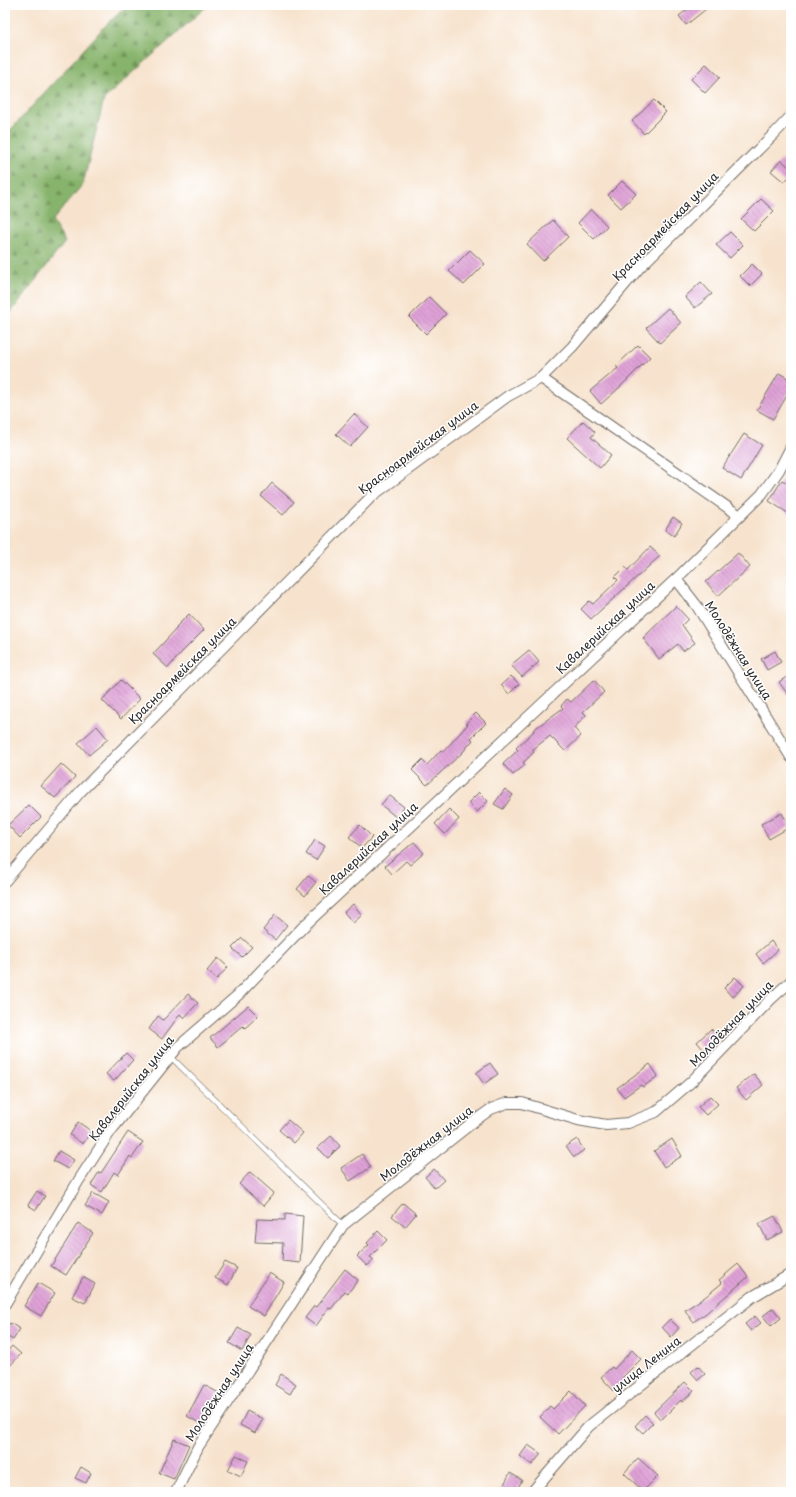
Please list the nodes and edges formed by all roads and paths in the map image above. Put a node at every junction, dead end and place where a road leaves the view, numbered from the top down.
1 (791, 116) edge
2 (541, 378) junction
3 (791, 447) edge
4 (740, 516) junction
5 (676, 579) junction
6 (791, 756) edge
7 (5, 881) edge
8 (791, 981) edge
9 (170, 1057) junction
10 (343, 1225) junction
11 (791, 1274) edge
12 (5, 1304) edge
13 (176, 1492) edge
14 (532, 1492) edge

1 - 2 street, Красноармейская улица
2 - 4 street
2 - 7 street, Красноармейская улица
3 - 4 street, Кавалерийская улица
4 - 5 street, Кавалерийская улица
5 - 6 street, Молодёжная улица
5 - 9 street, Кавалерийская улица
8 - 10 street, Молодёжная улица
9 - 10 lane
9 - 12 street, Кавалерийская улица
10 - 13 street, Молодёжная улица
11 - 14 street, улица Ленина

